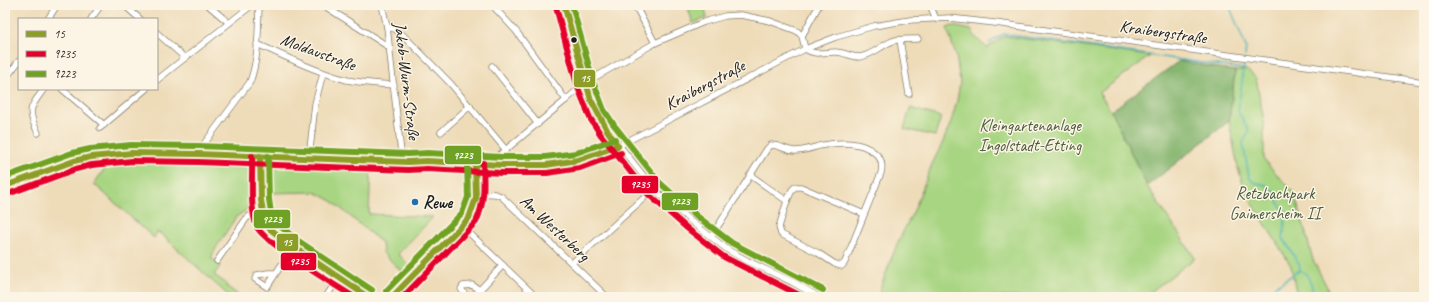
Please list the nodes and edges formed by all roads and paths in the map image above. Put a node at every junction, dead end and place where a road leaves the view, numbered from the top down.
1 (57, 5) edge
2 (101, 5) edge
3 (124, 5) edge
4 (208, 5) edge
5 (252, 5) edge
6 (259, 5) edge
7 (323, 5) edge
8 (382, 5) edge
9 (492, 5) edge
10 (564, 5) edge
11 (635, 5) edge
12 (819, 5) edge
13 (930, 5) edge
14 (49, 18) edge
15 (93, 18) edge
16 (139, 18) edge
17 (936, 19) junction
18 (229, 23) junction
19 (387, 27) junction
20 (158, 34) edge
21 (802, 36) junction
22 (918, 39) dead end
23 (900, 40) junction
24 (655, 43) junction
25 (257, 44) junction
26 (389, 47) junction
27 (805, 49) junction
28 (185, 58) junction
29 (18, 62) edge
30 (492, 66) dead end
31 (323, 72) junction
32 (5, 79) edge
33 (158, 79) edge
34 (1424, 82) edge
35 (585, 83) junction
36 (394, 85) junction
37 (43, 90) edge
38 (63, 90) edge
39 (144, 90) edge
40 (909, 94) dead end
41 (566, 100) junction
42 (470, 106) junction
43 (538, 124) junction
44 (441, 132) dead end
45 (38, 133) dead end
46 (618, 146) junction
47 (506, 150) junction
48 (198, 154) junction
49 (260, 156) junction
50 (309, 158) junction
51 (405, 162) junction
52 (475, 164) junction
53 (494, 164) junction
54 (750, 176) junction
55 (5, 186) edge
56 (654, 189) junction
57 (476, 193) junction
58 (787, 201) junction
59 (263, 213) junction
60 (864, 214) junction
61 (462, 226) junction
62 (711, 237) junction
63 (293, 247) junction
64 (217, 261) dead end
65 (572, 263) junction
66 (503, 265) junction
67 (276, 273) dead end
68 (339, 277) junction
69 (480, 290) junction
70 (326, 297) edge
71 (368, 297) edge
72 (392, 297) edge
73 (467, 297) edge
74 (473, 297) edge
75 (536, 297) edge
76 (607, 297) edge
77 (819, 297) edge

1 - 14 street
2 - 15 street
3 - 16 street
4 - 18 street
5 - 18 street
6 - 25 street
7 - 26 street
8 - 19 street, Jakob-Wurm-Straße
9 - 41 street
10 - 35 street
11 - 24 street
12 - 21 street
13 - 17 street
17 - 27 street, Kraibergstraße
17 - 34 street, Kraibergstraße
18 - 28 street
19 - 26 street, Jakob-Wurm-Straße
19 - 42 street
20 - 28 street
21 - 24 street
21 - 27 street
22 - 23 street
23 - 27 street
23 - 40 street
24 - 35 street
25 - 31 street, Moldaustraße
25 - 48 street
26 - 36 street, Jakob-Wurm-Straße
27 - 46 street, Kraibergstraße
28 - 33 street
29 - 32 street
30 - 43 street
31 - 36 street, Moldaustraße
31 - 50 street
35 - 41 street
35 - 46 street
36 - 51 street, Jakob-Wurm-Straße
37 - 45 street
38 - 39 street
41 - 43 street
42 - 44 street
42 - 47 street
43 - 47 street
46 - 53 street, Kraibergstraße
46 - 56 street
47 - 53 street
48 - 49 street, Kraibergstraße
48 - 55 street, Kraibergstraße
49 - 50 street, Kraibergstraße
49 - 59 street
50 - 51 street, Kraibergstraße
51 - 52 street, Kraibergstraße
52 - 53 street, Kraibergstraße
52 - 57 street
54 - 58 street
54 - 60 street
54 - 62 street
56 - 62 street
56 - 65 street
57 - 61 street
57 - 65 street, Am Westerberg
58 - 60 street
58 - 60 street
59 - 63 street
59 - 64 street
61 - 66 street
61 - 72 street
62 - 77 street
63 - 67 street
63 - 68 street
65 - 76 street, Am Westerberg
66 - 69 street
66 - 75 street
68 - 70 street
68 - 71 street
69 - 73 street
69 - 74 street

